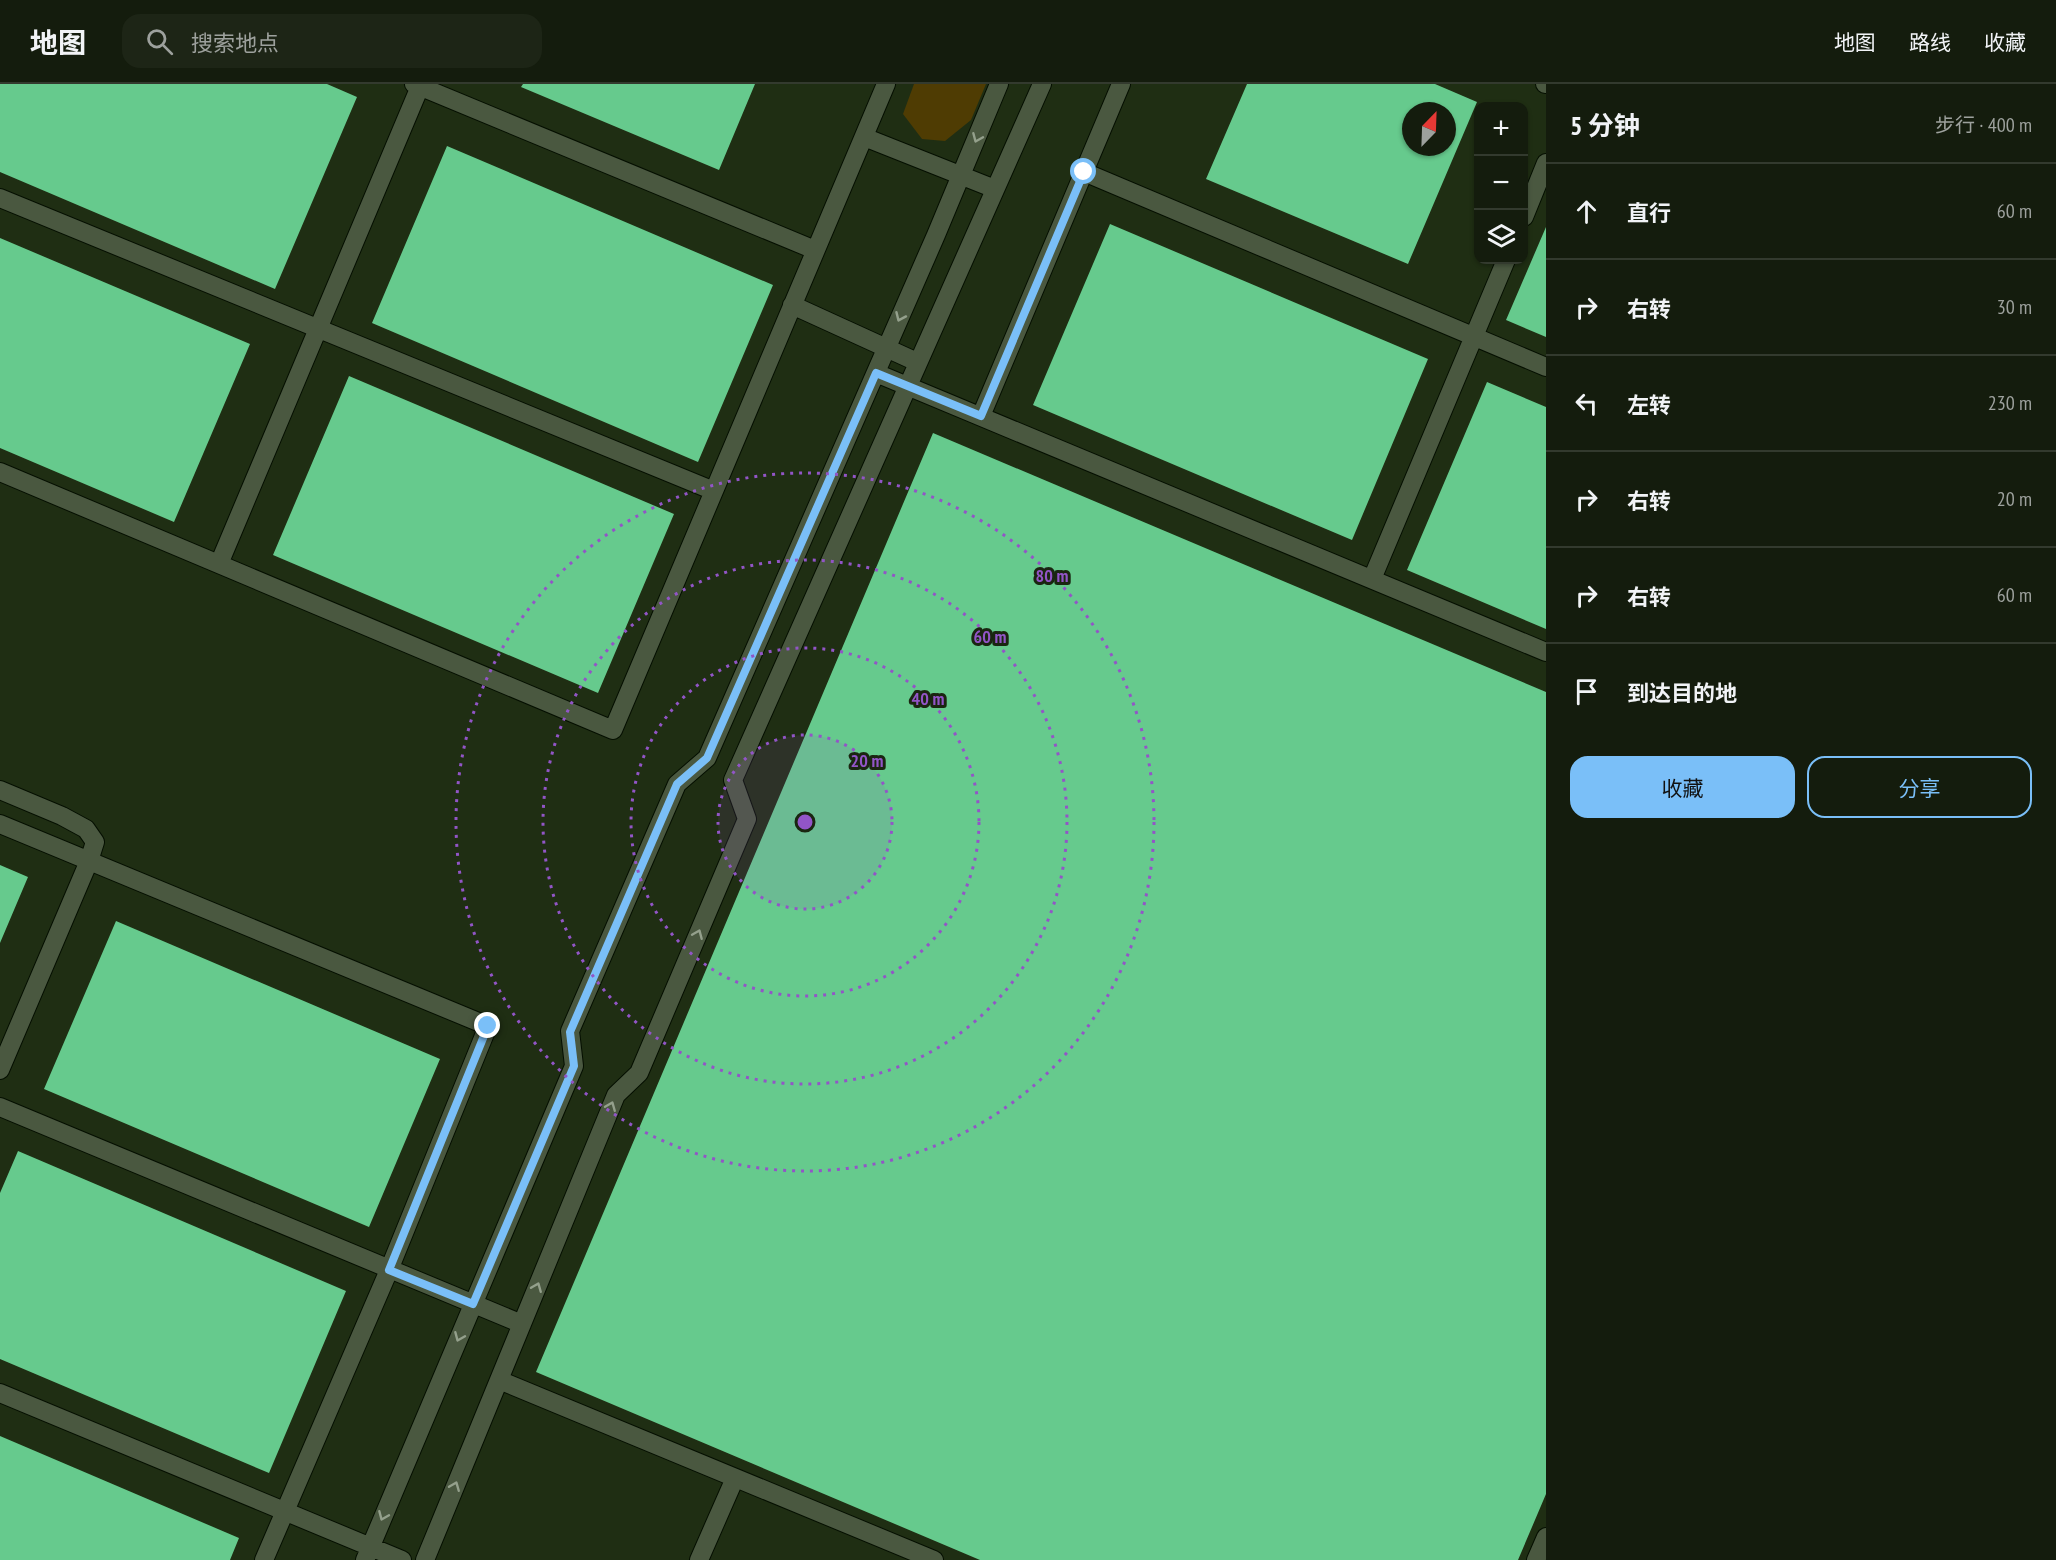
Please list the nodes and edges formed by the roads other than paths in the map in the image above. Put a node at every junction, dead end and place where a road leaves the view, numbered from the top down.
1 (886, 84) edge
2 (999, 84) edge
3 (1042, 84) edge
4 (1121, 84) edge
5 (418, 85) edge
6 (864, 137) junction
7 (1546, 164) edge
8 (1084, 172) junction
9 (961, 175) junction
10 (995, 189) junction
11 (0, 198) edge
12 (1527, 210) edge
13 (816, 250) junction
14 (1504, 264) edge
15 (792, 305) junction
16 (318, 328) junction
17 (1474, 336) junction
18 (887, 348) junction
19 (917, 362) junction
20 (1546, 367) edge
21 (876, 373) junction
22 (907, 386) junction
23 (981, 416) junction
24 (0, 472) edge
25 (714, 491) junction
26 (219, 564) junction
27 (1372, 579) junction
28 (1546, 652) edge
29 (0, 790) edge
30 (0, 824) edge
31 (88, 861) junction
32 (0, 1070) edge
33 (0, 1107) edge
34 (389, 1270) junction
35 (473, 1304) junction
36 (522, 1324) junction
37 (499, 1380) junction
38 (0, 1393) edge
39 (735, 1478) junction
40 (285, 1511) junction
41 (1546, 1537) edge
42 (367, 1553) edge
43 (264, 1560) edge
44 (402, 1560) edge
45 (425, 1560) edge
46 (699, 1560) edge
47 (934, 1560) edge
48 (1536, 1560) edge

1 - 6 lane
2 -> 9 lane
3 - 10 lane
4 - 8 lane
5 - 13 lane
5 - 16 lane
6 - 9 lane
6 - 13 lane
7 - 12 lane
8 - 17 lane
8 - 23 lane
9 - 10 lane
9 -> 18 lane
10 - 19 lane
11 - 16 lane
13 - 15 lane
14 - 17 lane
15 - 18 lane
15 - 25 lane
16 - 25 lane
16 - 26 lane
17 - 20 lane
17 - 27 lane
18 - 19 lane
18 - 21 lane
19 - 22 lane
21 - 22 lane
21 - 35 lane
22 - 23 lane
36 -> 22 lane
23 - 27 lane
24 - 26 lane
25 - 26 lane
27 - 28 lane
29 - 31 lane
30 - 31 lane
31 - 32 lane
31 - 34 lane
33 - 34 lane
34 - 35 lane
34 - 40 lane
35 - 36 lane
35 -> 42 lane
36 - 37 lane
37 - 39 lane
45 -> 37 lane
38 - 40 lane
39 - 46 lane
39 - 47 lane
40 - 42 lane
40 - 43 lane
41 - 48 lane
42 - 44 lane

